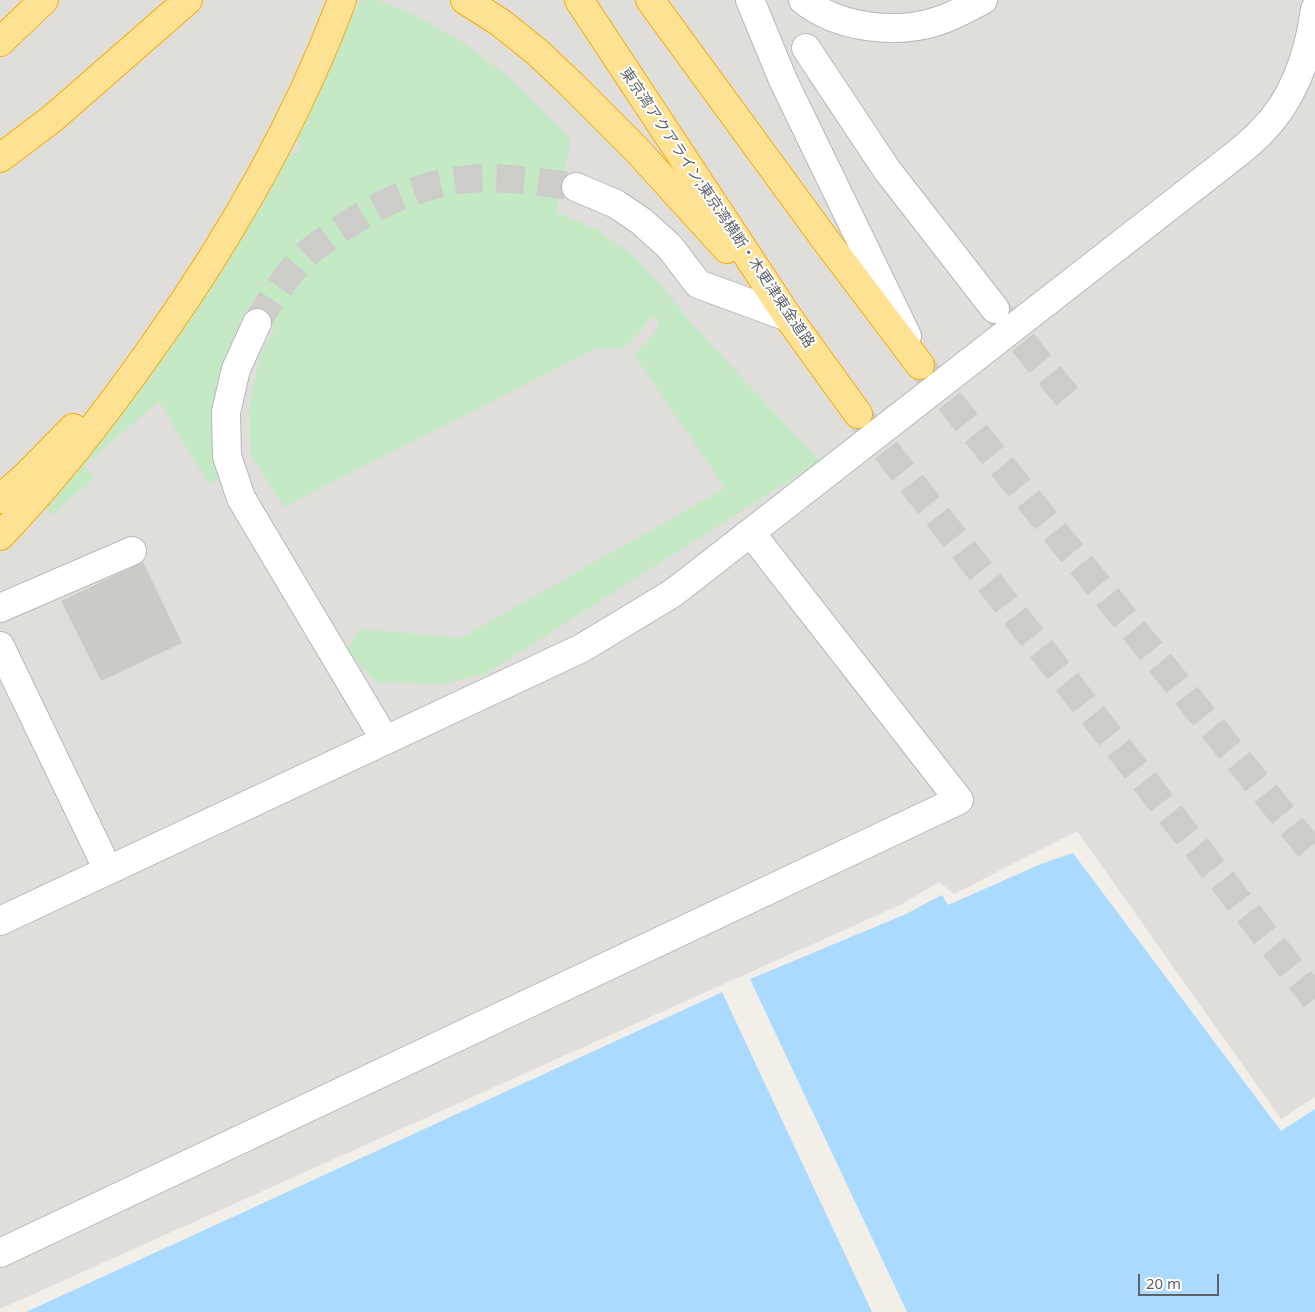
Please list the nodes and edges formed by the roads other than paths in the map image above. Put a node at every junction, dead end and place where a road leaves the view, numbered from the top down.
1 (28, 0) edge
2 (44, 0) edge
3 (188, 0) edge
4 (328, 0) edge
5 (342, 0) edge
6 (465, 0) edge
7 (579, 0) edge
8 (650, 0) edge
9 (750, 0) edge
10 (803, 0) edge
11 (983, 0) edge
12 (1315, 9) edge
13 (0, 19) edge
14 (0, 42) edge
15 (806, 48) dead end
16 (0, 158) edge
17 (576, 188) tunnel mouth
18 (995, 309) tunnel mouth
19 (788, 317) junction
20 (257, 323) tunnel mouth
21 (920, 365) joint
22 (858, 414) tunnel mouth
23 (0, 499) edge
24 (751, 533) junction
25 (0, 536) edge
26 (132, 551) dead end
27 (0, 608) edge
28 (0, 646) edge
29 (385, 740) junction
30 (108, 870) junction
31 (0, 921) edge
32 (0, 1254) edge

1 - 13 highway
2 - 14 highway
3 - 16 highway
4 - 23 highway
5 - 25 highway
6 - 19 highway
7 - 19 highway, 東京湾アクアライン;東京湾横断・木更津東金道路
8 - 21 highway
9 - 21 street
10 - 11 street
12 - 24 street
15 - 18 street
17 - 19 street
19 - 22 highway, 東京湾アクアライン;東京湾横断・木更津東金道路
20 - 29 street
24 - 29 street
24 - 32 street
26 - 27 street
28 - 30 street
29 - 30 street
30 - 31 street

